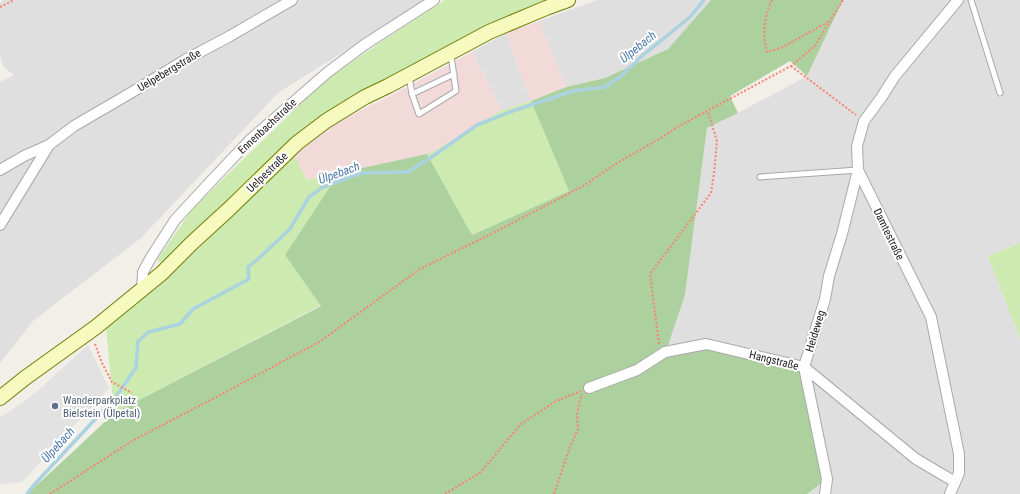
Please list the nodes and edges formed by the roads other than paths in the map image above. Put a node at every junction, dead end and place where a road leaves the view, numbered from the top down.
1 (292, 0) edge
2 (434, 0) edge
3 (568, 0) edge
4 (958, 0) edge
5 (971, 0) edge
6 (450, 52) junction
7 (454, 74) junction
8 (409, 75) junction
9 (1000, 93) dead end
10 (412, 94) junction
11 (49, 145) junction
12 (0, 170) edge
13 (858, 170) junction
14 (760, 177) dead end
15 (0, 225) edge
16 (142, 289) junction
17 (804, 367) junction
18 (589, 388) road end
19 (0, 398) edge
20 (954, 482) junction
21 (825, 494) edge
22 (950, 494) edge
23 (960, 494) edge

1 - 11 street, Uelpebergstraße
2 - 16 street, Ennenbachstraße
3 - 6 main road, Uelpestraße
4 - 13 street, Damtestraße
5 - 9 lane
6 - 7 lane
6 - 8 main road, Uelpestraße
7 - 10 lane
7 - 10 lane
8 - 10 lane
8 - 16 main road, Uelpestraße
11 - 12 street, Uelpebergstraße
11 - 15 street, Uelpebergstraße
13 - 14 lane
13 - 17 street, Heideweg
13 - 20 street, Damtestraße
16 - 19 main road, Uelpestraße
17 - 18 street, Hangstraße
17 - 20 street, Hangstraße
17 - 21 street, Heideweg
20 - 22 street, Damtestraße
20 - 23 street

